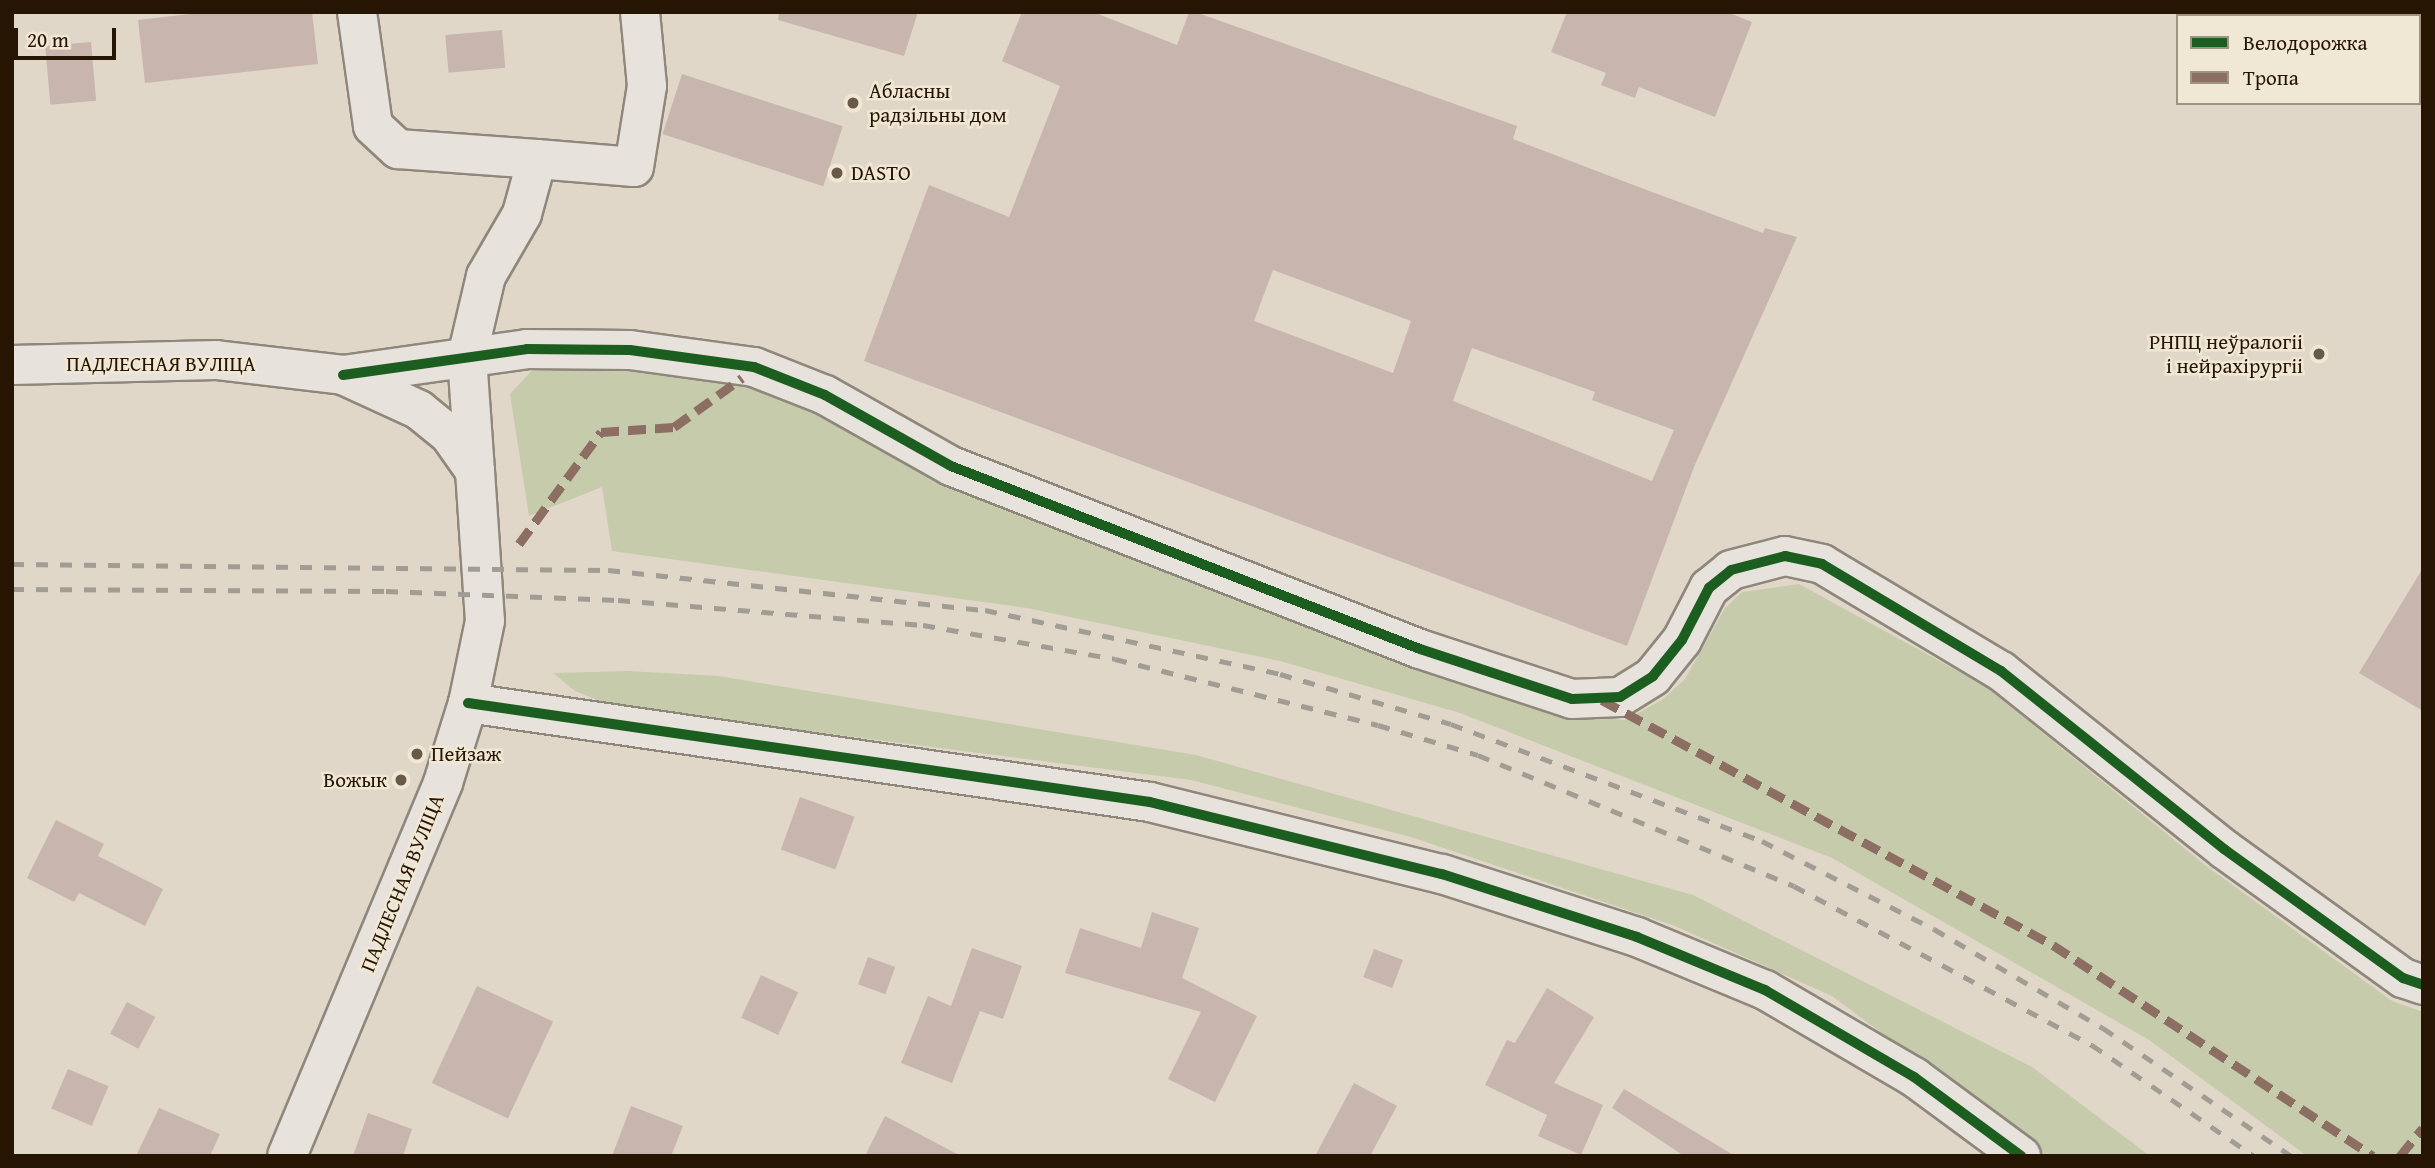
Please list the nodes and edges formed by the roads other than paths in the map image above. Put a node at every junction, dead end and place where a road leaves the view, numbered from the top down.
1 (357, 12) edge
2 (640, 12) edge
3 (537, 159) junction
4 (467, 358) junction
5 (12, 365) edge
6 (343, 375) junction
7 (475, 471) junction
8 (468, 703) junction
9 (2423, 985) edge
10 (2016, 1154) edge
11 (287, 1156) edge

1 - 3 street
2 - 3 street
3 - 4 street
4 - 6 street
4 - 7 street
4 - 9 street
5 - 6 street, ПАДЛЕСНАЯ ВУЛІЦА
6 - 7 street, ПАДЛЕСНАЯ ВУЛІЦА
7 - 8 street, ПАДЛЕСНАЯ ВУЛІЦА
8 - 10 street
8 - 11 street, ПАДЛЕСНАЯ ВУЛІЦА

